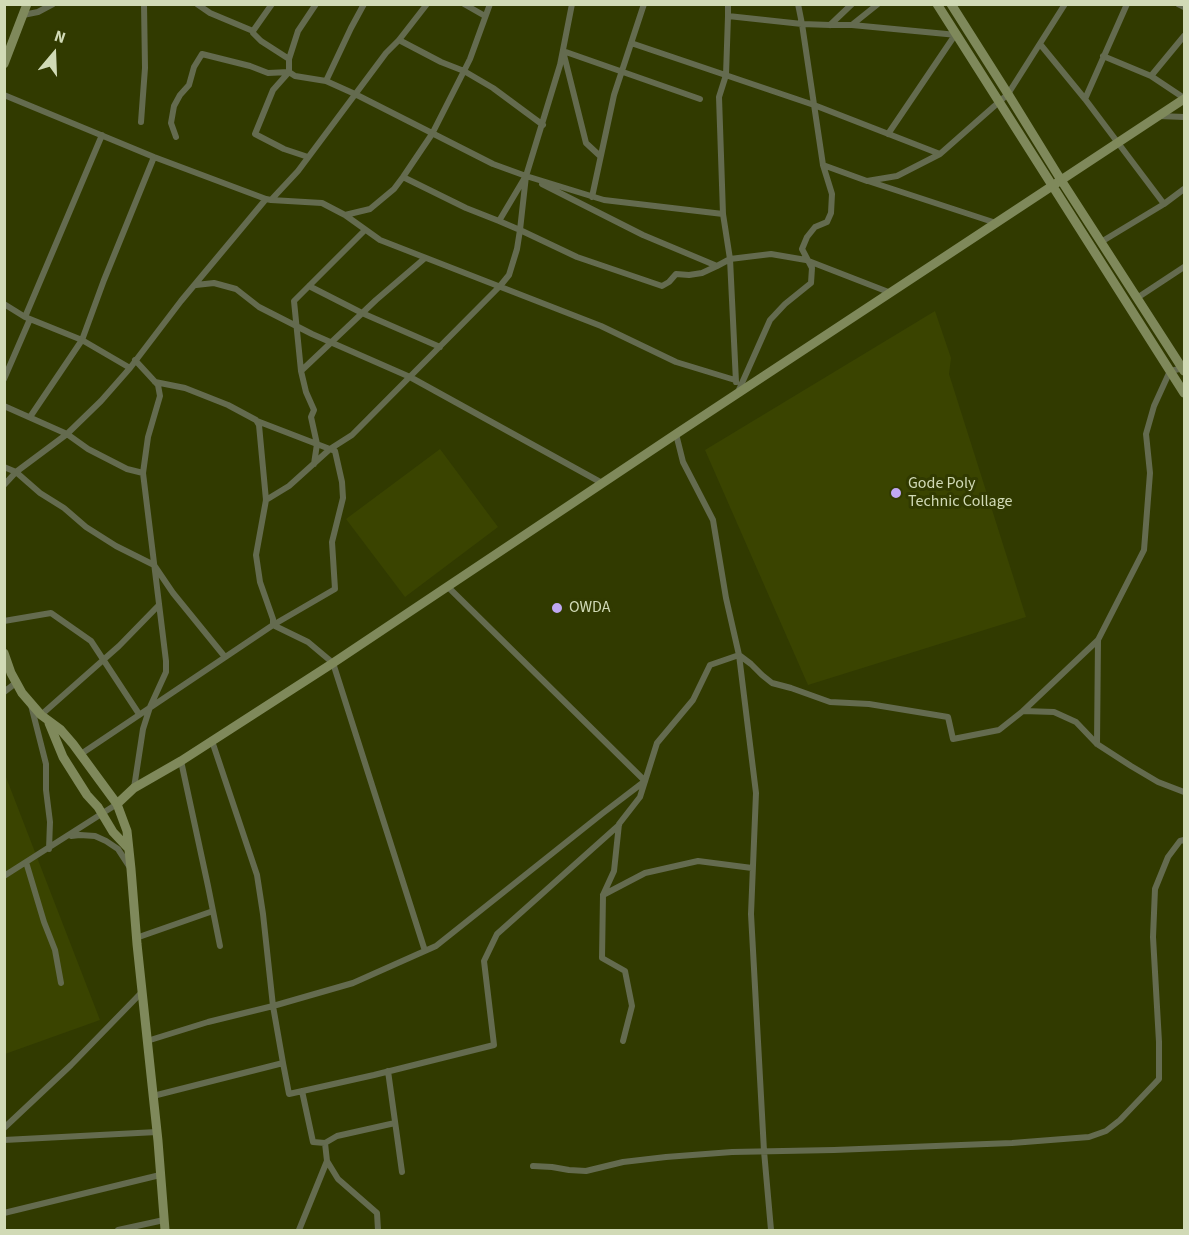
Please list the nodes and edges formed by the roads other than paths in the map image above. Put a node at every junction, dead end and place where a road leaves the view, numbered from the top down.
1 (27, 4) edge
2 (53, 4) edge
3 (144, 4) edge
4 (197, 4) edge
5 (272, 4) edge
6 (316, 4) edge
7 (364, 4) edge
8 (427, 4) edge
9 (464, 4) edge
10 (490, 4) edge
11 (572, 4) edge
12 (644, 4) edge
13 (728, 4) edge
14 (798, 4) edge
15 (852, 4) edge
16 (878, 4) edge
17 (937, 4) edge
18 (951, 4) edge
19 (1065, 4) edge
20 (1127, 4) edge
21 (1178, 4) edge
22 (1185, 7) edge
23 (23, 15) junction
24 (485, 16) junction
25 (728, 16) junction
26 (802, 24) junction
27 (852, 24) junction
28 (830, 25) junction
29 (253, 31) junction
30 (956, 35) junction
31 (1185, 36) edge
32 (9, 39) edge
33 (399, 40) junction
34 (631, 43) junction
35 (1040, 44) junction
36 (563, 51) junction
37 (1103, 57) junction
38 (289, 59) junction
39 (4, 64) edge
40 (289, 72) junction
41 (464, 72) junction
42 (622, 72) junction
43 (726, 75) junction
44 (1150, 76) junction
45 (326, 81) junction
46 (355, 94) junction
47 (1008, 94) junction
48 (4, 95) edge
49 (700, 99) dead end
50 (1084, 99) junction
51 (1185, 99) edge
52 (998, 102) junction
53 (814, 105) junction
54 (1159, 116) junction
55 (1185, 117) edge
56 (141, 122) dead end
57 (543, 125) junction
58 (432, 134) junction
59 (888, 134) junction
60 (102, 135) junction
61 (176, 137) dead end
62 (1118, 143) junction
63 (940, 154) junction
64 (600, 156) junction
65 (308, 157) junction
66 (154, 158) junction
67 (824, 165) junction
68 (526, 176) junction
69 (403, 177) junction
70 (1061, 180) junction
71 (867, 181) junction
72 (1053, 186) junction
73 (1185, 189) edge
74 (592, 197) junction
75 (268, 200) junction
76 (1164, 204) junction
77 (723, 214) junction
78 (345, 215) junction
79 (499, 220) junction
80 (996, 223) junction
81 (366, 230) junction
82 (520, 230) junction
83 (1101, 242) junction
84 (425, 258) junction
85 (730, 259) junction
86 (806, 260) junction
87 (717, 266) junction
88 (1185, 267) edge
89 (195, 285) junction
90 (309, 286) junction
91 (500, 286) junction
92 (891, 293) junction
93 (1137, 298) junction
94 (4, 304) edge
95 (363, 313) junction
96 (28, 318) junction
97 (297, 327) junction
98 (82, 340) junction
99 (331, 343) junction
100 (440, 347) junction
101 (135, 360) junction
102 (130, 368) junction
103 (1184, 369) edge
104 (301, 371) junction
105 (1170, 371) junction
106 (410, 377) junction
107 (4, 379) edge
108 (735, 380) junction
109 (155, 382) junction
110 (1185, 393) edge
111 (736, 395) junction
112 (4, 406) edge
113 (30, 417) junction
114 (256, 420) junction
115 (67, 434) junction
116 (676, 434) junction
117 (317, 444) junction
118 (330, 449) junction
119 (314, 464) junction
120 (4, 467) edge
121 (16, 472) junction
122 (143, 473) junction
123 (602, 483) junction
124 (4, 485) edge
125 (266, 500) junction
126 (154, 565) junction
127 (447, 586) junction
128 (158, 606) junction
129 (4, 621) edge
130 (273, 625) junction
131 (1098, 640) junction
132 (4, 653) edge
133 (740, 655) junction
134 (225, 657) junction
135 (104, 660) junction
136 (333, 663) junction
137 (16, 682) junction
138 (4, 692) edge
139 (31, 704) junction
140 (150, 707) junction
141 (1023, 711) junction
142 (139, 714) junction
143 (45, 718) junction
144 (212, 741) junction
145 (1097, 744) junction
146 (81, 754) junction
147 (181, 761) junction
148 (645, 781) junction
149 (134, 788) junction
150 (1185, 792) edge
151 (117, 804) junction
152 (102, 814) junction
153 (619, 824) junction
154 (68, 836) junction
155 (1185, 840) edge
156 (49, 849) junction
157 (129, 849) junction
158 (26, 862) junction
159 (131, 868) junction
160 (753, 868) junction
161 (4, 876) edge
162 (603, 895) junction
163 (213, 911) junction
164 (136, 938) junction
165 (220, 946) dead end
166 (425, 951) junction
167 (61, 982) dead end
168 (142, 992) junction
169 (273, 1006) junction
170 (147, 1041) junction
171 (623, 1041) dead end
172 (283, 1062) junction
173 (388, 1071) junction
174 (302, 1091) junction
175 (153, 1096) junction
176 (395, 1123) junction
177 (4, 1128) edge
178 (157, 1132) junction
179 (4, 1140) edge
180 (325, 1143) junction
181 (764, 1151) junction
182 (327, 1161) junction
183 (533, 1166) dead end
184 (402, 1172) dead end
185 (160, 1175) junction
186 (4, 1213) edge
187 (164, 1225) edge
188 (118, 1230) edge
189 (299, 1230) edge
190 (378, 1230) edge
191 (771, 1230) edge

1 - 23 street
2 - 23 street
3 - 56 street
4 - 29 street
5 - 29 street
6 - 38 street
7 - 45 street
8 - 33 street
9 - 24 street
10 - 24 street
11 - 36 street
12 - 34 street
13 - 25 street
14 - 26 street
15 - 28 street
16 - 27 street
17 - 30 street
18 - 47 street
19 - 35 street
20 - 37 street
21 - 22 street
23 - 32 street
24 - 41 street
25 - 26 street
25 - 43 street
26 - 28 street
26 - 53 street
27 - 28 street
27 - 30 street
29 - 38 street
30 - 52 street
30 - 59 street
31 - 44 street
32 - 39 street
33 - 41 street
33 - 46 street
34 - 42 street
34 - 43 street
35 - 47 street
35 - 50 street
36 - 42 street
36 - 57 street
36 - 64 street
37 - 44 street
37 - 50 street
38 - 40 street
40 - 45 street
40 - 61 street
40 - 65 street
41 - 57 street
41 - 58 street
42 - 49 street
42 - 64 street
43 - 53 street
43 - 77 street
44 - 51 street
45 - 46 street
46 - 58 street
46 - 65 street
47 - 52 street
47 - 70 street
48 - 60 street
50 - 62 street
51 - 54 street
52 - 63 street
52 - 72 street
53 - 59 street
53 - 67 street
54 - 55 street
54 - 62 street
57 - 68 street
58 - 68 street
58 - 69 street
59 - 63 street
60 - 66 street
60 - 96 street
62 - 70 street
62 - 76 street
63 - 71 street
64 - 74 street
65 - 75 street
66 - 75 street
66 - 98 street
67 - 71 street
67 - 86 street
68 - 74 street
68 - 79 street
68 - 82 street
68 - 87 street
69 - 78 street
69 - 79 street
70 - 72 street
70 - 83 street
71 - 80 street
72 - 80 street
72 - 105 street
73 - 76 street
74 - 77 street
75 - 78 street
75 - 89 street
76 - 83 street
77 - 85 street
78 - 81 street
79 - 82 street
80 - 92 street
81 - 84 street
81 - 90 street
82 - 87 street
82 - 91 street
83 - 93 street
84 - 91 street
84 - 95 street
85 - 86 street
85 - 87 street
85 - 108 street
86 - 92 street
86 - 111 street
88 - 93 street
89 - 97 street
89 - 101 street
90 - 95 street
90 - 97 street
91 - 100 street
91 - 108 street
92 - 111 street
93 - 103 street
94 - 96 street
95 - 99 street
95 - 100 street
96 - 98 street
96 - 107 street
97 - 99 street
97 - 104 street
98 - 102 street
98 - 113 street
99 - 104 street
99 - 106 street
100 - 106 street
101 - 102 street
101 - 109 street
102 - 115 street
103 - 105 street
104 - 117 street
105 - 110 street
105 - 131 street
106 - 118 street
106 - 123 street
108 - 111 street
109 - 114 street
109 - 122 street
111 - 116 street
112 - 113 street
113 - 115 street
114 - 117 street
114 - 125 street
115 - 121 street
115 - 122 street
116 - 123 street
116 - 133 street
117 - 118 street
117 - 119 street
118 - 119 street
118 - 130 street
119 - 125 street
120 - 121 street
121 - 124 street
121 - 126 street
122 - 126 street
123 - 127 street
125 - 130 street
126 - 128 street
126 - 134 street
127 - 136 street
127 - 148 street
128 - 135 street
128 - 140 street
129 - 135 street
130 - 134 street
130 - 136 street
131 - 141 street
131 - 145 street
132 - 137 street
133 - 141 street
133 - 148 street
133 - 160 street
134 - 140 street
135 - 142 street
135 - 143 street
136 - 144 street
136 - 166 street
137 - 138 street
137 - 139 street
139 - 143 street
139 - 156 street
140 - 142 street
140 - 149 street
141 - 145 street
142 - 146 street
143 - 146 street
143 - 152 street
144 - 147 street
144 - 169 street
145 - 150 street
146 - 151 street
147 - 149 street
147 - 163 street
148 - 153 street
148 - 166 street
149 - 151 street
151 - 152 street
151 - 157 street
152 - 154 street
152 - 157 street
153 - 162 street
153 - 173 street
154 - 156 street
154 - 159 street
155 - 181 street
156 - 158 street
157 - 159 street
158 - 161 street
158 - 167 street
159 - 164 street
160 - 162 street
160 - 181 street
162 - 171 street
163 - 164 street
163 - 165 street
164 - 168 street
166 - 169 street
168 - 170 street
168 - 177 street
169 - 170 street
169 - 172 street
170 - 175 street
172 - 174 street
172 - 175 street
173 - 174 street
173 - 176 street
174 - 180 street
175 - 178 street
176 - 180 street
176 - 184 street
178 - 179 street
178 - 185 street
180 - 182 street
181 - 183 street
181 - 191 street
182 - 189 street
182 - 190 street
185 - 186 street
185 - 187 street
187 - 188 street

